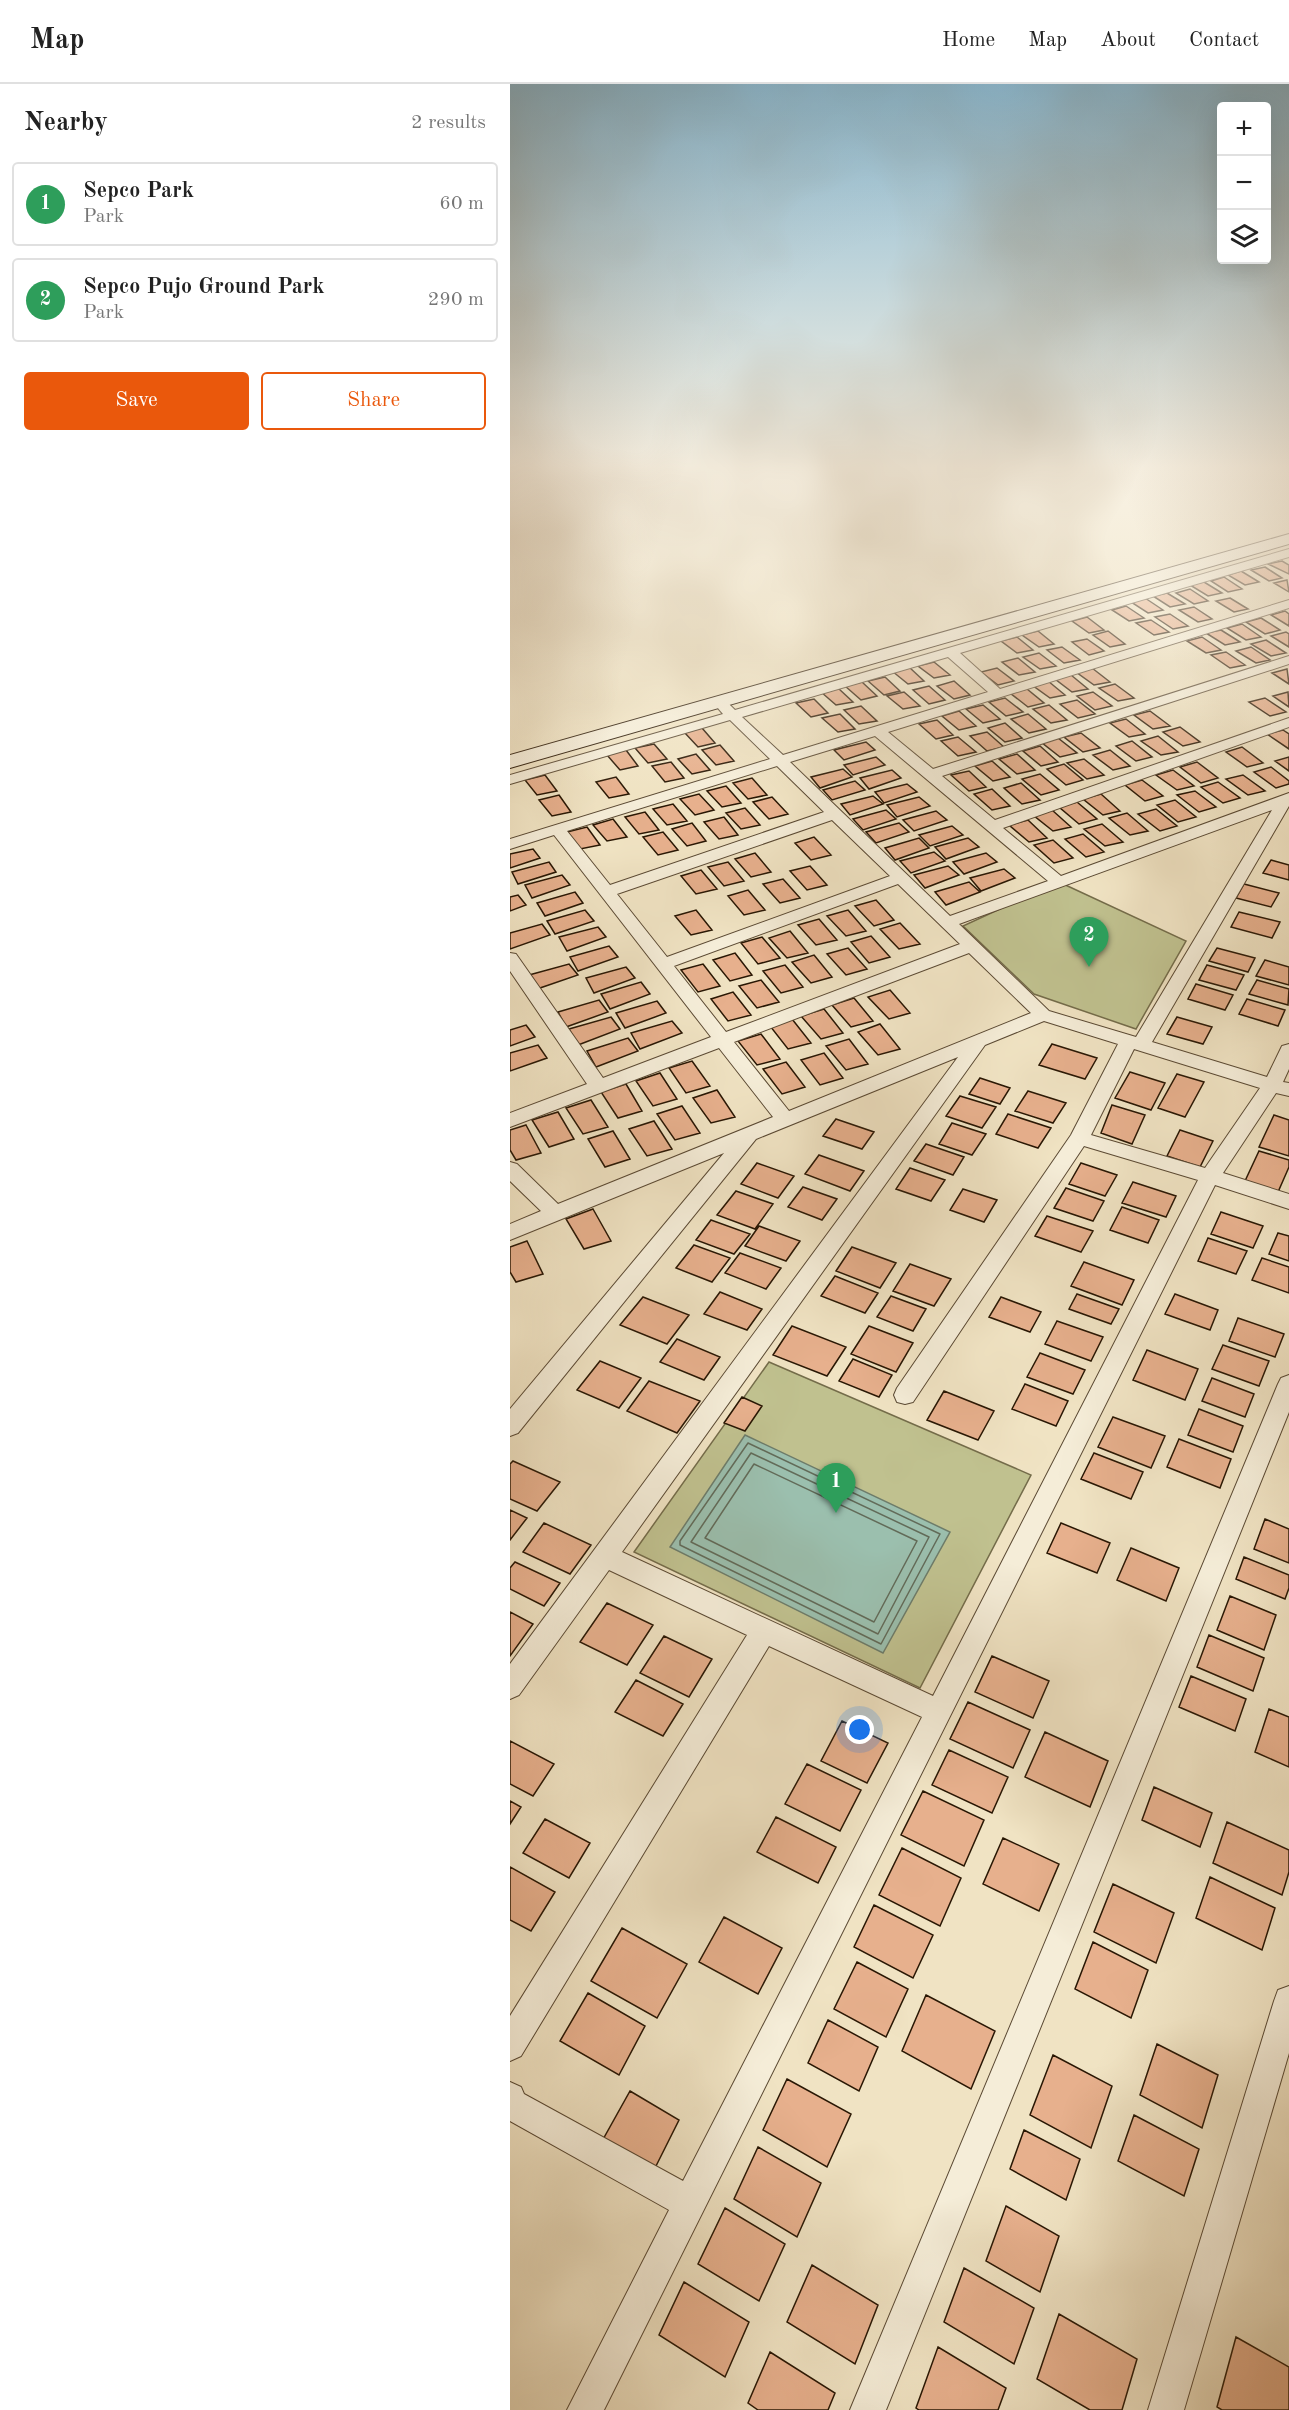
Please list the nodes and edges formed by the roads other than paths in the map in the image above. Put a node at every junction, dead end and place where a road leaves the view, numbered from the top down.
1 (1156, 577) edge
2 (1209, 577) edge
3 (1289, 604) edge
4 (951, 652) junction
5 (1289, 660) edge
6 (997, 693) junction
7 (722, 705) junction
8 (1289, 722) edge
9 (877, 730) junction
10 (510, 756) edge
11 (779, 760) junction
12 (510, 762) edge
13 (931, 775) junction
14 (510, 780) edge
15 (1287, 799) edge
16 (835, 814) junction
17 (993, 826) junction
18 (557, 829) junction
19 (510, 844) edge
20 (901, 878) junction
21 (1059, 882) junction
22 (607, 892) junction
23 (947, 923) junction
24 (971, 946) junction
25 (510, 958) edge
26 (663, 964) junction
27 (1043, 1015) junction
28 (723, 1040) junction
29 (979, 1041) junction
30 (1135, 1043) junction
31 (1289, 1050) edge
32 (599, 1087) junction
33 (1280, 1087) edge
34 (510, 1120) edge
35 (786, 1120) junction
36 (750, 1135) junction
37 (1079, 1138) junction
38 (510, 1169) edge
39 (1210, 1176) junction
40 (1289, 1202) edge
41 (556, 1214) junction
42 (510, 1232) edge
43 (1289, 1384) edge
44 (905, 1395) dead end
45 (510, 1426) edge
46 (605, 1556) junction
47 (764, 1630) junction
48 (510, 1686) edge
49 (939, 1712) junction
50 (1289, 2001) edge
51 (510, 2045) edge
52 (510, 2098) edge
53 (690, 2203) junction
54 (585, 2410) edge
55 (868, 2410) edge
56 (1166, 2410) edge

1 - 7 street
2 - 4 street
3 - 6 street
4 - 6 street
4 - 7 street
5 - 13 street
6 - 9 street
7 - 10 street
7 - 11 street
7 - 12 street
7 - 14 street
8 - 17 street
9 - 11 street
9 - 13 street
11 - 16 street
11 - 18 street
13 - 17 street
15 - 21 street
15 - 30 street
16 - 20 street
16 - 22 street
17 - 21 street
18 - 19 street
18 - 22 street
20 - 23 street
20 - 26 street
21 - 23 street
22 - 26 street
23 - 24 street
24 - 27 street
24 - 28 street
25 - 32 street
26 - 28 street
27 - 29 street
27 - 30 street
28 - 32 street
28 - 35 street
29 - 35 street
29 - 46 street
30 - 33 street
30 - 37 street
31 - 33 street
32 - 34 street
33 - 39 street
35 - 36 street
36 - 41 street
36 - 45 street
37 - 39 street
37 - 44 street
38 - 41 street
39 - 40 street
39 - 49 street
41 - 42 street
43 - 55 street
46 - 47 street
46 - 48 street
47 - 49 street
47 - 51 street
49 - 53 street
50 - 56 street
52 - 53 street
53 - 54 street

